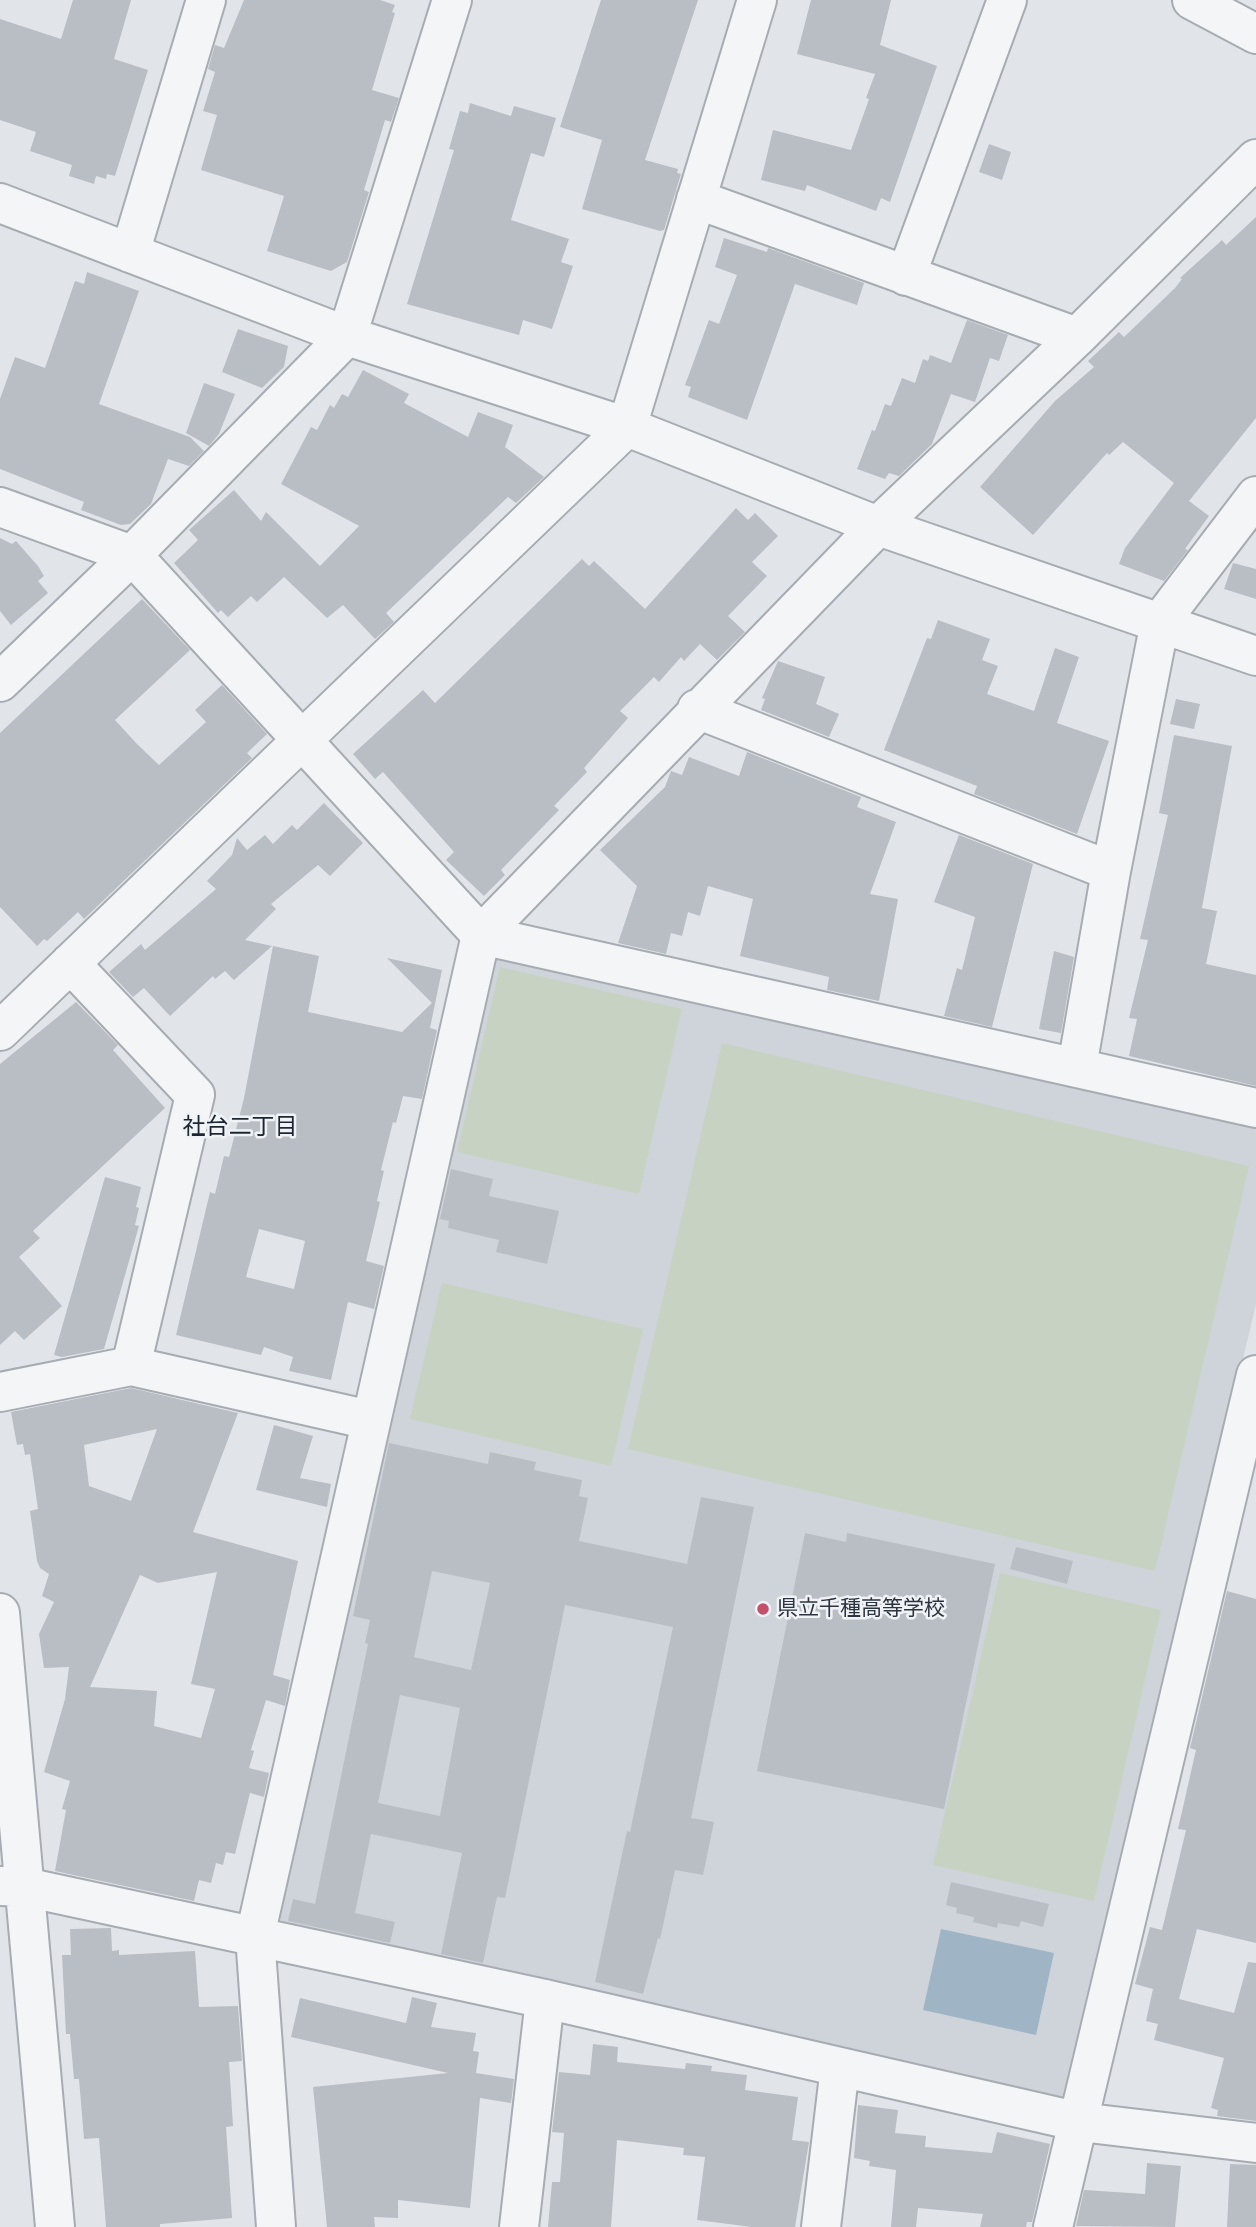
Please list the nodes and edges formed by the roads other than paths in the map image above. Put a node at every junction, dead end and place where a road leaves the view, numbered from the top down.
1 (206, 0) edge
2 (452, 0) edge
3 (757, 0) edge
4 (1007, 0) edge
5 (1192, 0) edge
6 (1256, 34) edge
7 (1256, 159) edge
8 (696, 199) junction
9 (0, 203) edge
10 (130, 253) junction
11 (906, 275) junction
12 (347, 336) junction
13 (1077, 337) junction
14 (627, 427) junction
15 (1256, 496) edge
16 (0, 507) edge
17 (878, 526) junction
18 (132, 555) junction
19 (1160, 622) junction
20 (1256, 656) edge
21 (0, 682) edge
22 (697, 709) junction
23 (302, 740) junction
24 (1111, 871) junction
25 (481, 935) junction
26 (70, 963) junction
27 (0, 1031) edge
28 (1077, 1067) junction
29 (1256, 1108) edge
30 (131, 1366) junction
31 (1256, 1375) edge
32 (0, 1392) edge
33 (370, 1420) junction
34 (1245, 1477) edge
35 (0, 1614) edge
36 (13, 1886) edge
37 (255, 1936) junction
38 (545, 1999) junction
39 (839, 2067) junction
40 (1080, 2123) junction
41 (1256, 2143) edge
42 (55, 2227) edge
43 (276, 2227) edge
44 (519, 2227) edge
45 (821, 2227) edge
46 (1053, 2227) edge

1 - 10 street
2 - 12 street
3 - 8 street
4 - 11 street
5 - 6 street
7 - 13 street
8 - 11 street
8 - 14 street
9 - 10 street
10 - 12 street
11 - 13 street
12 - 14 street
12 - 18 street
13 - 17 street
14 - 17 street
14 - 23 street
15 - 19 street
16 - 18 street
17 - 19 street
17 - 22 street
18 - 21 street
18 - 23 street
19 - 20 street
19 - 24 street
22 - 24 street
22 - 25 street
23 - 25 street
23 - 26 street
24 - 28 street
25 - 28 street
25 - 33 street
26 - 27 street
26 - 30 street
28 - 29 street
30 - 32 street
30 - 33 street
31 - 34 street
33 - 37 street
34 - 40 street
35 - 36 street
36 - 37 street
36 - 42 street
37 - 38 street
37 - 43 street
38 - 39 street
38 - 44 street
39 - 40 street
39 - 45 street
40 - 41 street
40 - 46 street

